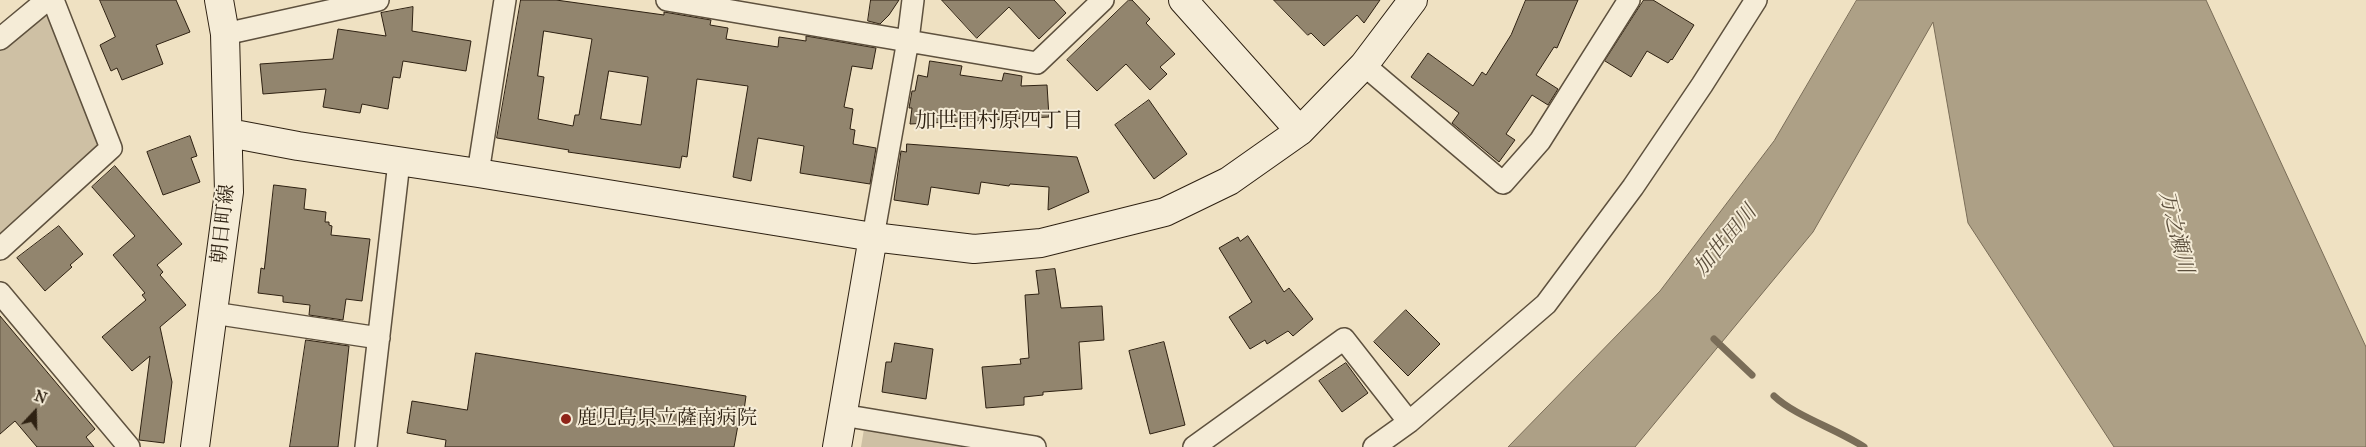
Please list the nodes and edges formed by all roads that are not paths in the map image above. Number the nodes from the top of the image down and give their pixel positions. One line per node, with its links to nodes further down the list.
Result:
1 (47, 0): 15 (street)
2 (53, 0): 23 (street)
3 (219, 0): 14 (street, 朝日町線)
4 (378, 0): 13 (street)
5 (505, 0): 21 (street)
6 (667, 0): 16 (street)
7 (913, 0): 16 (street)
8 (1103, 0): 16 (street)
9 (1183, 0): 18 (street)
10 (1413, 0): 17 (street)
11 (1629, 0): 17 (street)
12 (1756, 0): 28 (street)
13 (316, 7): 14 (street)
14 (225, 34): 19 (street, 朝日町線)
15 (0, 38)
16 (908, 40): 22 (street)
17 (1364, 65): 18 (street)
18 (1300, 131): 22 (street)
19 (229, 133): 20 (street); 25 (street, 朝日町線)
20 (399, 162): 21 (street); 26 (street)
21 (478, 173): 22 (street)
22 (873, 237): 27 (street)
23 (0, 249)
24 (0, 293): 29 (street)
25 (213, 314): 26 (street); 30 (street, 朝日町線)
26 (379, 338): 31 (street)
27 (842, 415): 32 (street); 33 (street)
28 (1409, 422): 34 (street); 35 (street)
29 (130, 447)
30 (195, 447)
31 (366, 447)
32 (837, 447)
33 (1035, 447)
34 (1194, 447)
35 (1374, 447)

